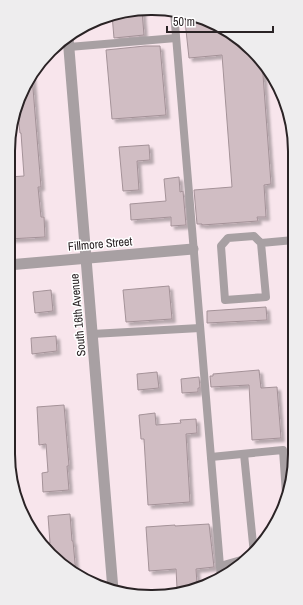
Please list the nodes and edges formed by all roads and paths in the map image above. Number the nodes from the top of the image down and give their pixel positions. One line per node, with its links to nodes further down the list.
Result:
1 (174, 17): 2 (lane)
2 (176, 38): 3 (lane); 7 (lane)
3 (71, 42)
4 (68, 44): 8 (street, South 16th Avenue)
5 (288, 241): 6 (lane)
6 (261, 243): 6 (lane)
7 (193, 248): 8 (street, Fillmore Street); 10 (lane)
8 (86, 258): 9 (street, Fillmore Street); 11 (street, South 16th Avenue)
9 (15, 264)
10 (200, 328): 11 (lane); 13 (lane)
11 (92, 334): 19 (street, South 16th Avenue)
12 (244, 454): 13 (lane); 14 (lane); 15 (lane)
13 (211, 458): 17 (lane)
14 (285, 481)
15 (253, 545)
16 (236, 562): 17 (lane)
17 (220, 566): 18 (lane)
18 (220, 571)
19 (113, 584)

